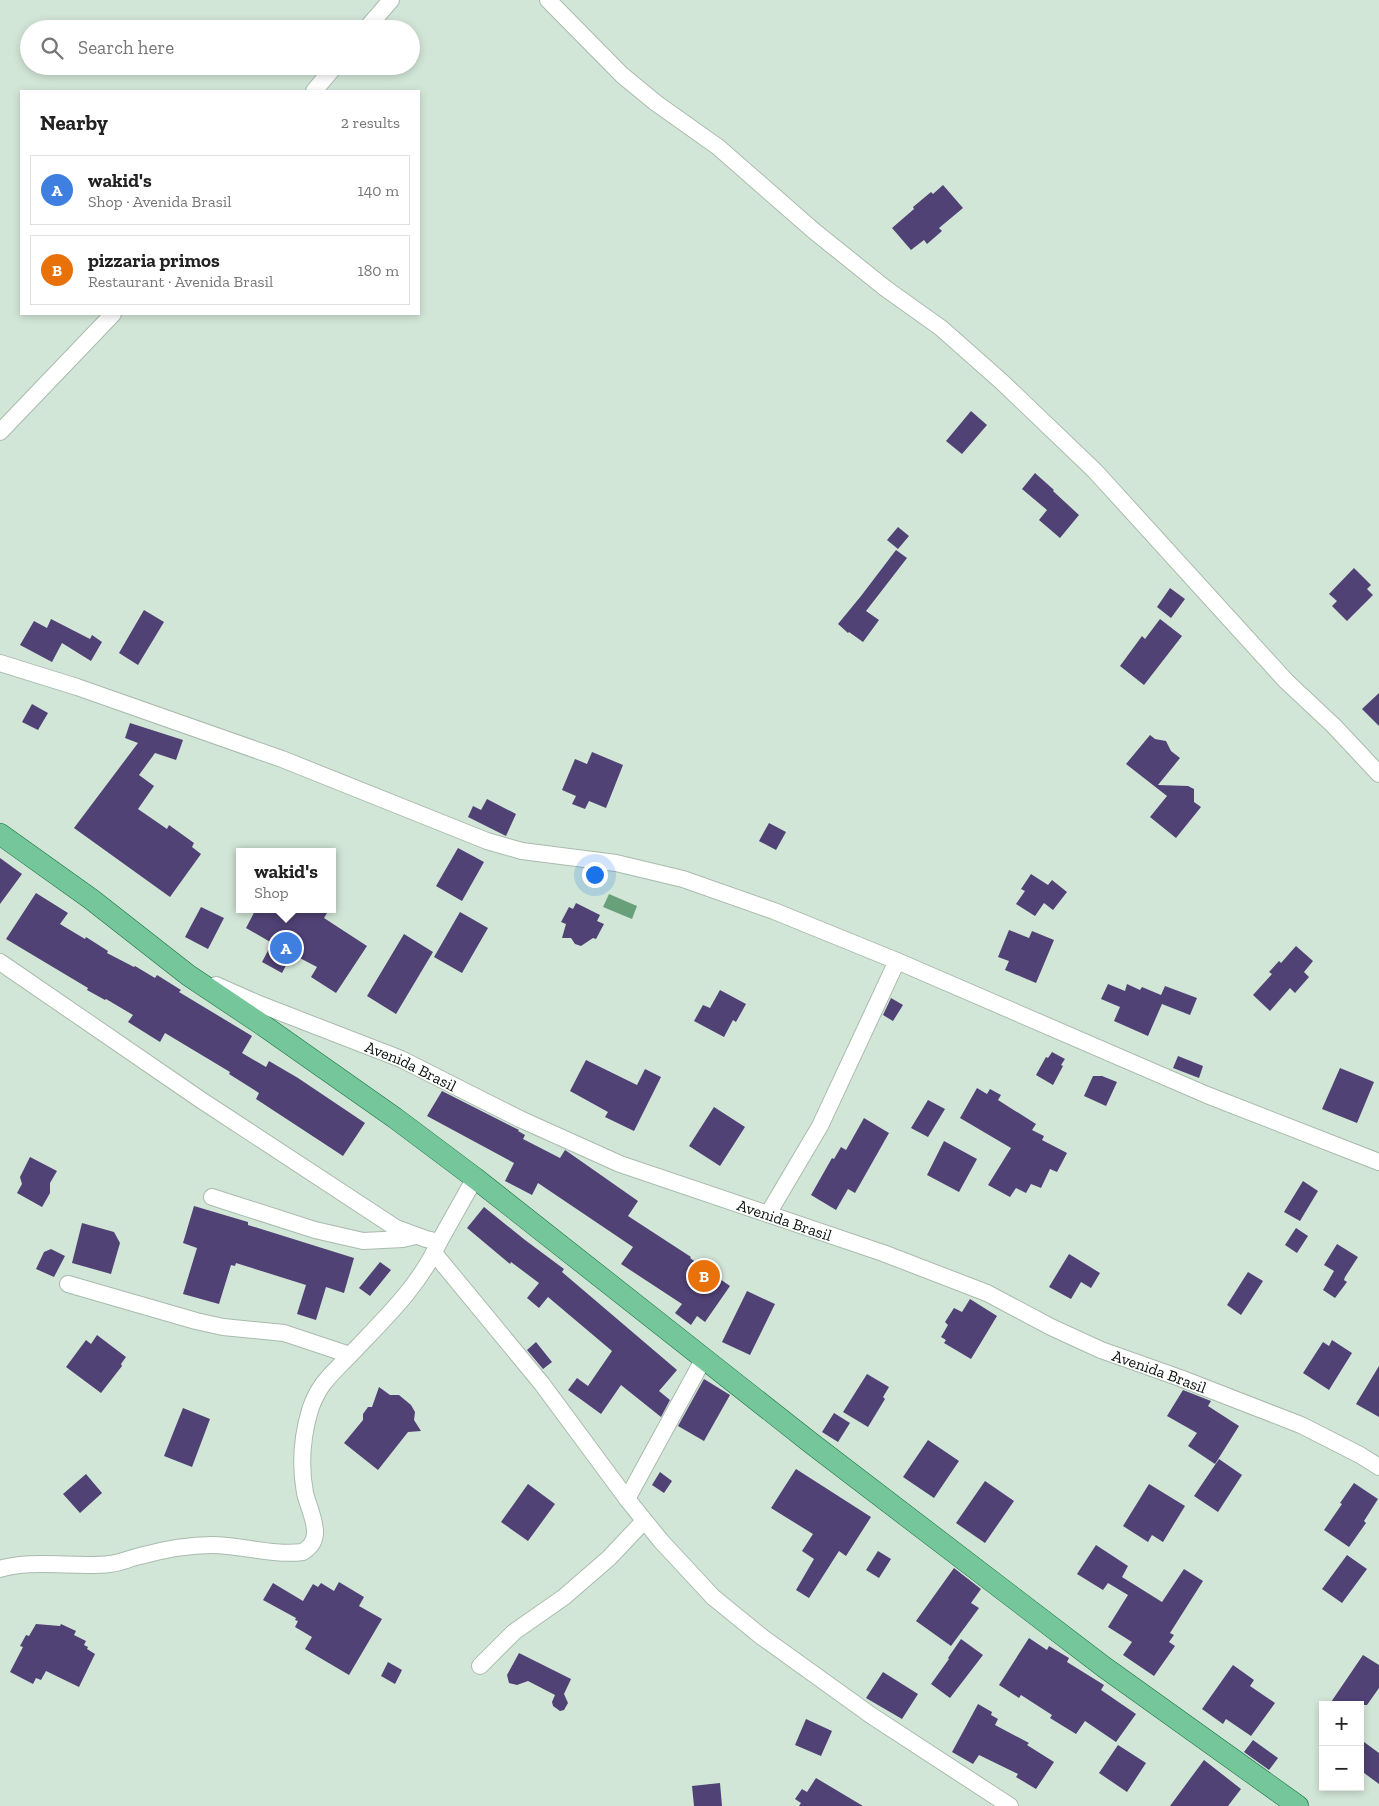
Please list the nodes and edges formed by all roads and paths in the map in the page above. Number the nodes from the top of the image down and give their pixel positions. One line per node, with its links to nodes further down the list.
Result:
1 (391, 0): 3 (street)
2 (548, 0): 9 (street)
3 (374, 20)
4 (327, 75): 5 (street)
5 (315, 90)
6 (112, 315): 7 (street)
7 (0, 432)
8 (0, 663): 11 (street)
9 (1379, 774)
10 (0, 834): 13 (main road)
11 (897, 961): 14 (street); 17 (street)
12 (0, 962): 18 (street)
13 (188, 975): 15 (main road); 17 (street, Avenida Brasil)
14 (1379, 1162)
15 (475, 1178): 19 (street); 22 (main road)
16 (212, 1197): 18 (street)
17 (768, 1214): 23 (street, Avenida Brasil)
18 (415, 1236): 19 (street)
19 (436, 1248): 21 (street); 24 (street)
20 (68, 1284): 21 (street)
21 (350, 1355): 26 (street)
22 (704, 1358): 24 (street); 29 (main road)
23 (1379, 1467)
24 (627, 1499): 25 (street)
25 (644, 1520): 27 (street); 28 (street)
26 (0, 1569)
27 (480, 1666)
28 (1010, 1806)
29 (1298, 1806)

